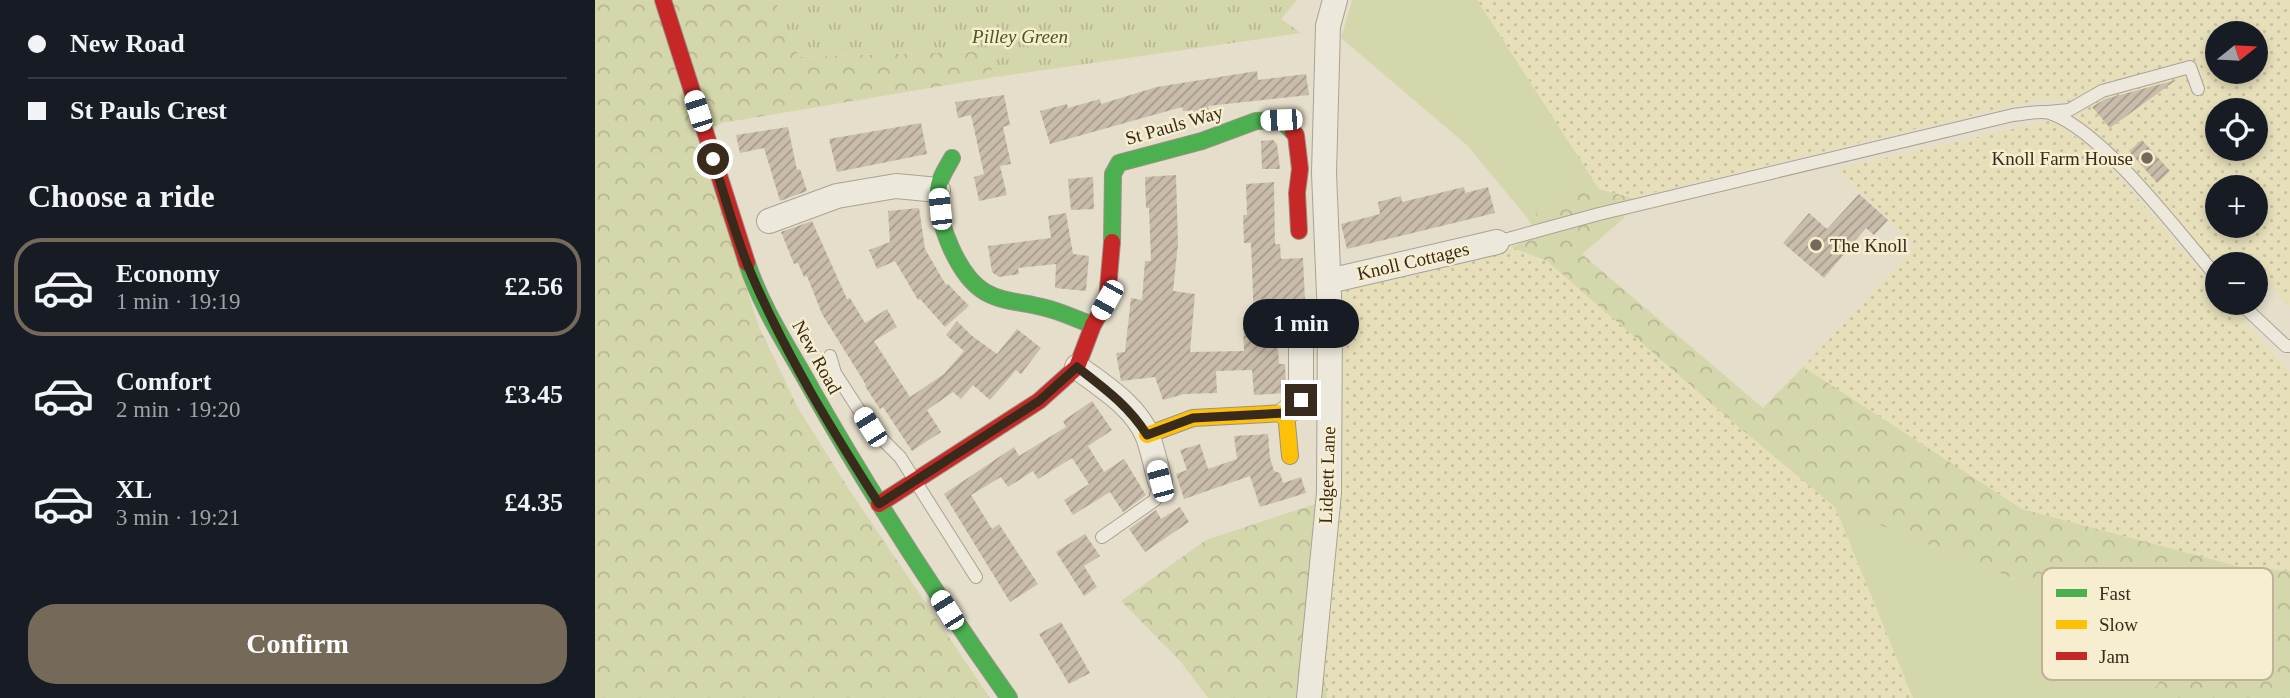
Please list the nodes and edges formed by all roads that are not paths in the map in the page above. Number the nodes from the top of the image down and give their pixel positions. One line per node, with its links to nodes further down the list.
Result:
1 (663, 0): 23 (street, New Road)
2 (1335, 0): 11 (street, Lidgett Lane)
3 (2198, 89): 4 (lane)
4 (2048, 112): 9 (lane); 10 (lane)
5 (952, 158): 6 (street)
6 (938, 190): 7 (street); 13 (street)
7 (769, 222)
8 (1299, 231): 13 (street, St Pauls Way)
9 (1497, 242): 11 (street, Knoll Cottages)
10 (2205, 264)
11 (1329, 281): 27 (street, Lidgett Lane)
12 (2253, 315): 15 (lane)
13 (1093, 325): 17 (street, St Pauls Way)
14 (1301, 329): 18 (street)
15 (2290, 346)
16 (830, 356): 21 (lane)
17 (1077, 367): 19 (street); 21 (street, St Pauls Way)
18 (1286, 413): 19 (street); 20 (street)
19 (1147, 435): 22 (street)
20 (1290, 456)
21 (916, 481): 23 (street, St Pauls Way); 25 (lane)
22 (1160, 481): 24 (lane)
23 (879, 504): 26 (street, New Road)
24 (1103, 537)
25 (976, 577)
26 (1009, 698)
27 (1309, 698)

